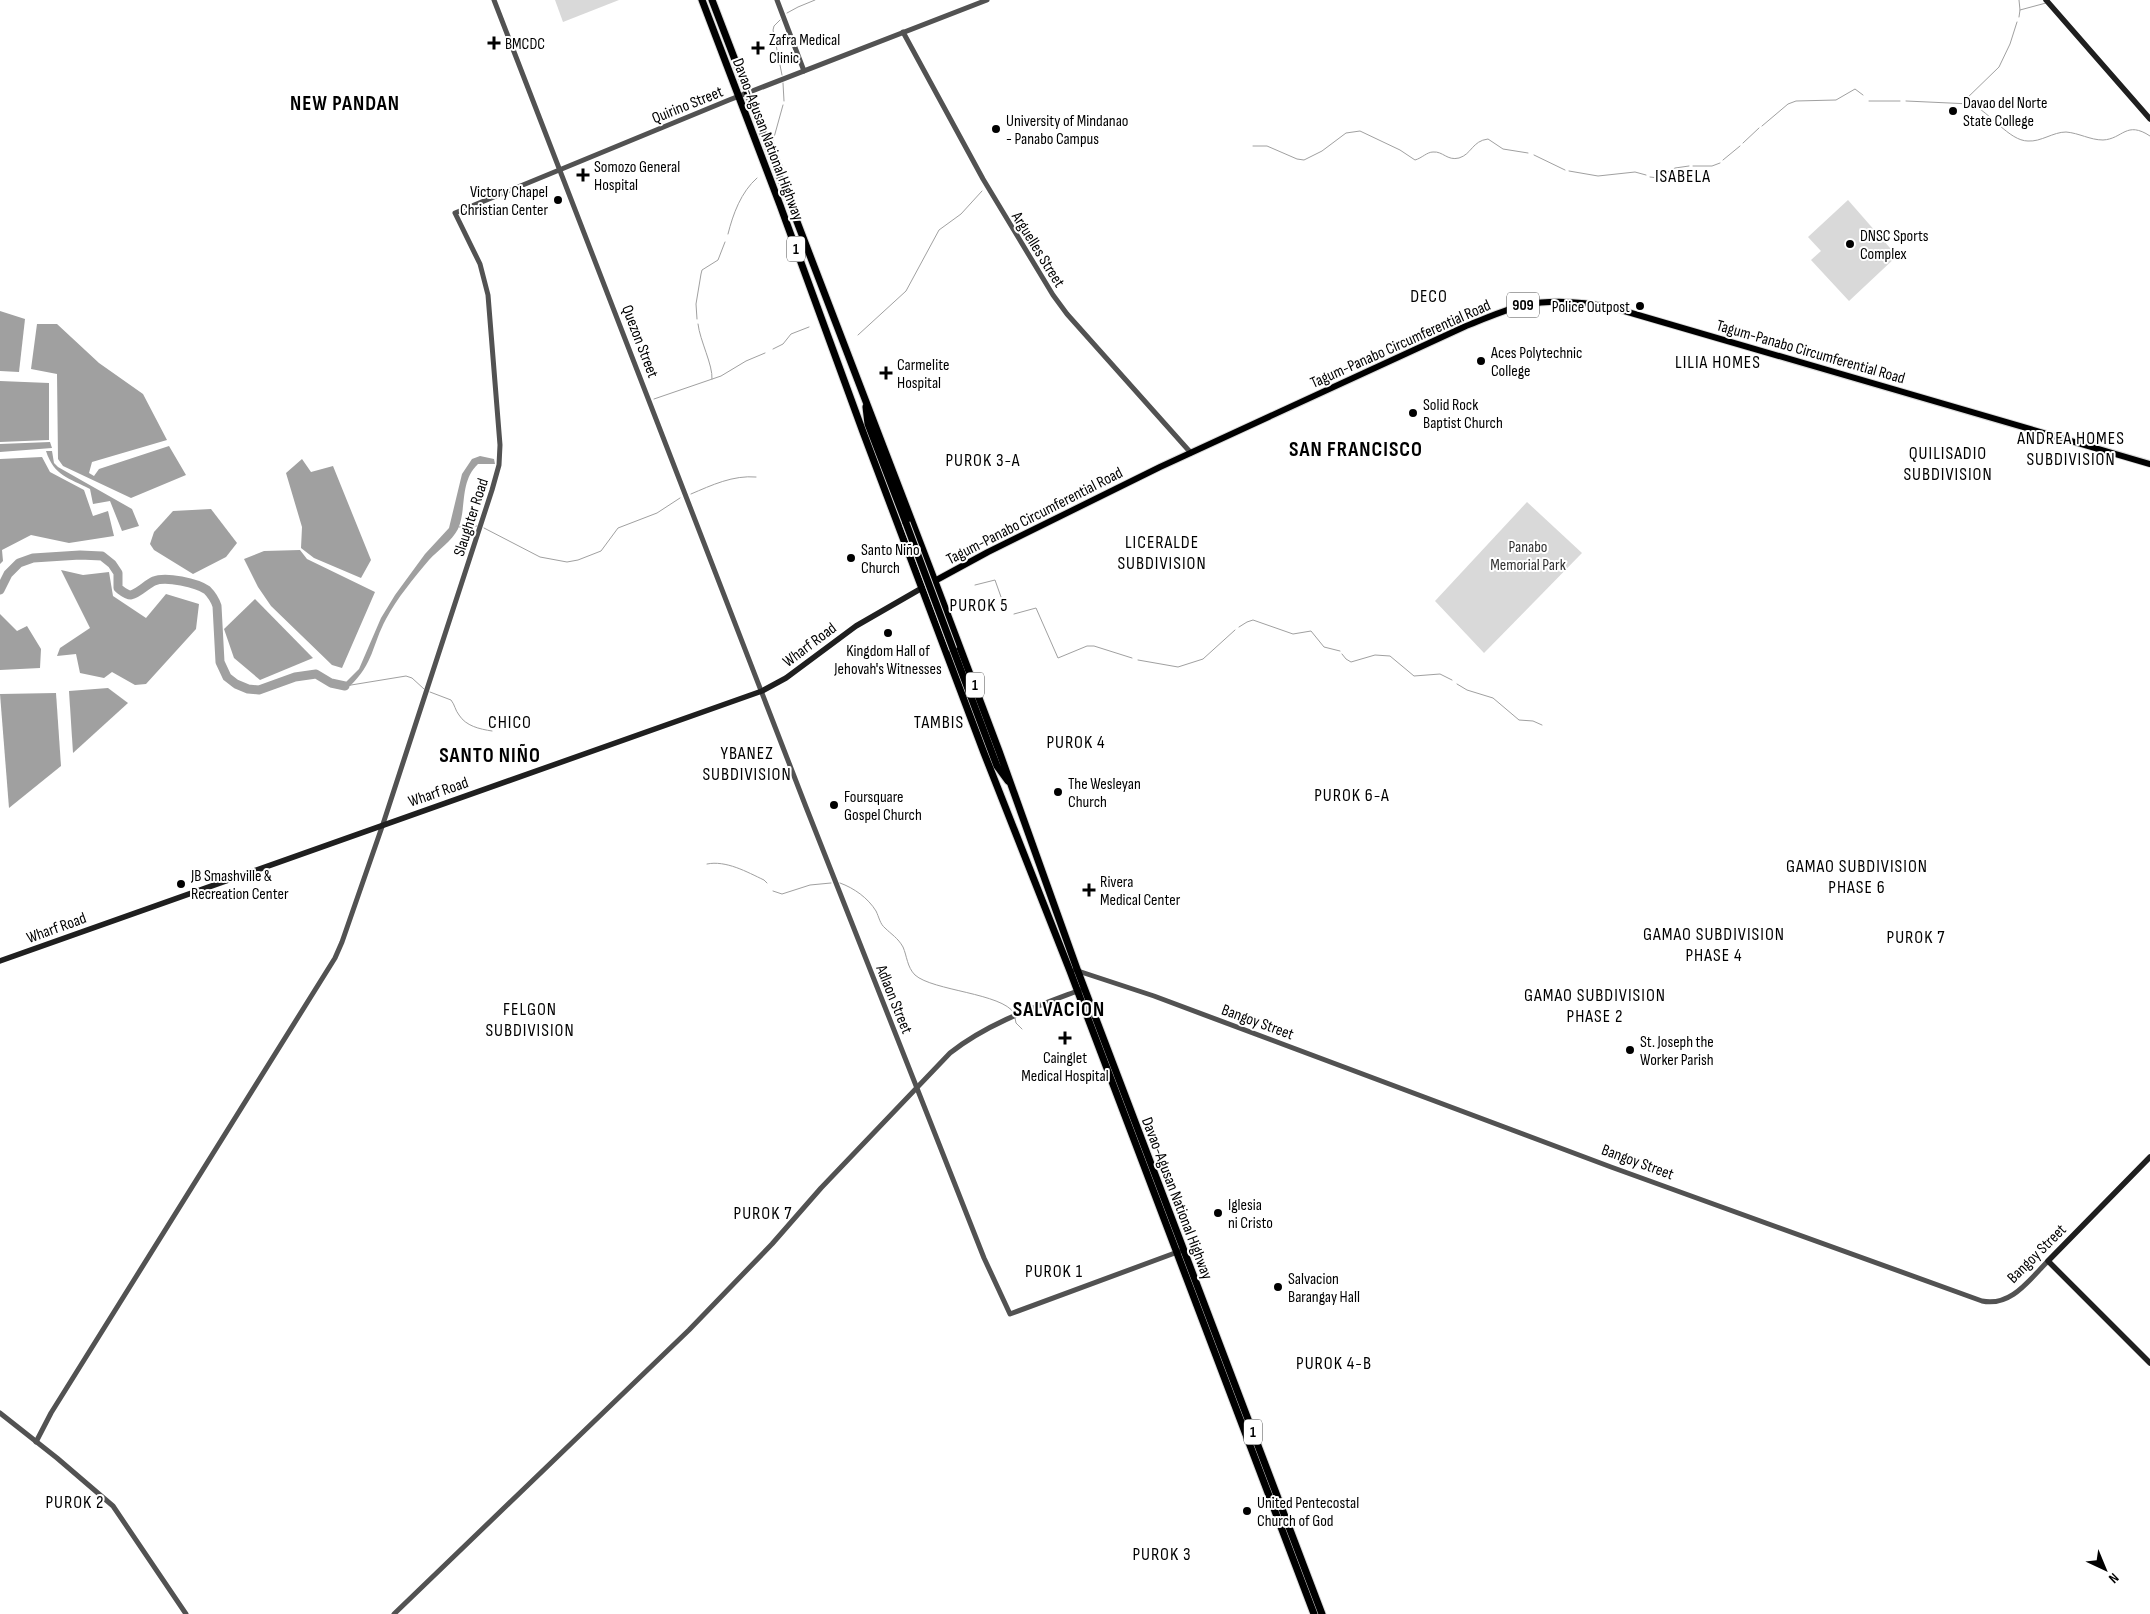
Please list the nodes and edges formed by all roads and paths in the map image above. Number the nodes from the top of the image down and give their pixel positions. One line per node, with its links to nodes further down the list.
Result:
1 (494, 0): 12 (street, Quezon Street)
2 (702, 0): 10 (highway, Davao-Agusan National Highway / 1)
3 (712, 0): 9 (highway, Davao-Agusan National Highway / 1)
4 (777, 0): 8 (street)
5 (987, 0): 7 (street, Quirino Street)
6 (2046, 0): 11 (main road)
7 (903, 32): 8 (street, Quirino Street); 17 (street, Arguelles Street)
8 (804, 71): 9 (street, Quirino Street)
9 (748, 93): 10 (street, Quirino Street); 14 (highway, Davao-Agusan National Highway / 1)
10 (738, 96): 12 (street, Quirino Street); 15 (highway, Davao-Agusan National Highway / 1)
11 (2150, 120)
12 (560, 170): 13 (street, Quirino Street); 21 (street, Quezon Street)
13 (455, 213): 25 (street, Slaughter Road)
14 (865, 396): 16 (highway, Davao-Agusan National Highway / 1); 19 (highway, Davao-Agusan National Highway / 1)
15 (852, 401): 16 (highway, Davao-Agusan National Highway / 1); 20 (highway, Davao-Agusan National Highway / 1)
16 (868, 424): 22 (highway, Davao-Agusan National Highway / 1, bridge)
17 (1191, 453): 18 (main road, Tagum-Panabo Circumferential Road / 909); 19 (main road, Tagum-Panabo Circumferential Road / 909)
18 (2150, 464)
19 (935, 580): 20 (main road, Tagum-Panabo Circumferential Road / 909); 23 (highway, Davao-Agusan National Highway / 1)
20 (922, 588): 21 (main road, Wharf Road); 24 (highway, Davao-Agusan National Highway / 1)
21 (762, 691): 25 (main road, Wharf Road); 31 (street, Adlaon Street)
22 (997, 766): 23 (highway, Davao-Agusan National Highway / 1); 24 (highway, Davao-Agusan National Highway / 1)
23 (1013, 790): 26 (highway, Davao-Agusan National Highway / 1)
24 (1001, 794): 27 (highway, Davao-Agusan National Highway / 1)
25 (383, 824): 28 (main road, Wharf Road); 38 (street, Slaughter Road)
26 (1043, 873): 27 (highway); 29 (highway, Davao-Agusan National Highway / 1)
27 (1033, 877): 29 (highway, Davao-Agusan National Highway / 1)
28 (0, 961)
29 (1073, 970): 30 (highway, Davao-Agusan National Highway / 1); 34 (street, Bangoy Street)
30 (1081, 990): 31 (street); 33 (highway, Davao-Agusan National Highway / 1)
31 (917, 1087): 33 (street, Adlaon Street); 40 (street)
32 (2150, 1156): 34 (main road, Bangoy Street)
33 (1180, 1252): 37 (highway, Davao-Agusan National Highway / 1)
34 (2048, 1261): 35 (main road)
35 (2150, 1363)
36 (0, 1413): 38 (street)
37 (1243, 1415): 41 (highway, Davao-Agusan National Highway / 1); 42 (highway, Davao-Agusan National Highway / 1)
38 (36, 1442): 39 (street)
39 (186, 1614)
40 (394, 1614)
41 (1314, 1614)
42 (1322, 1614)

